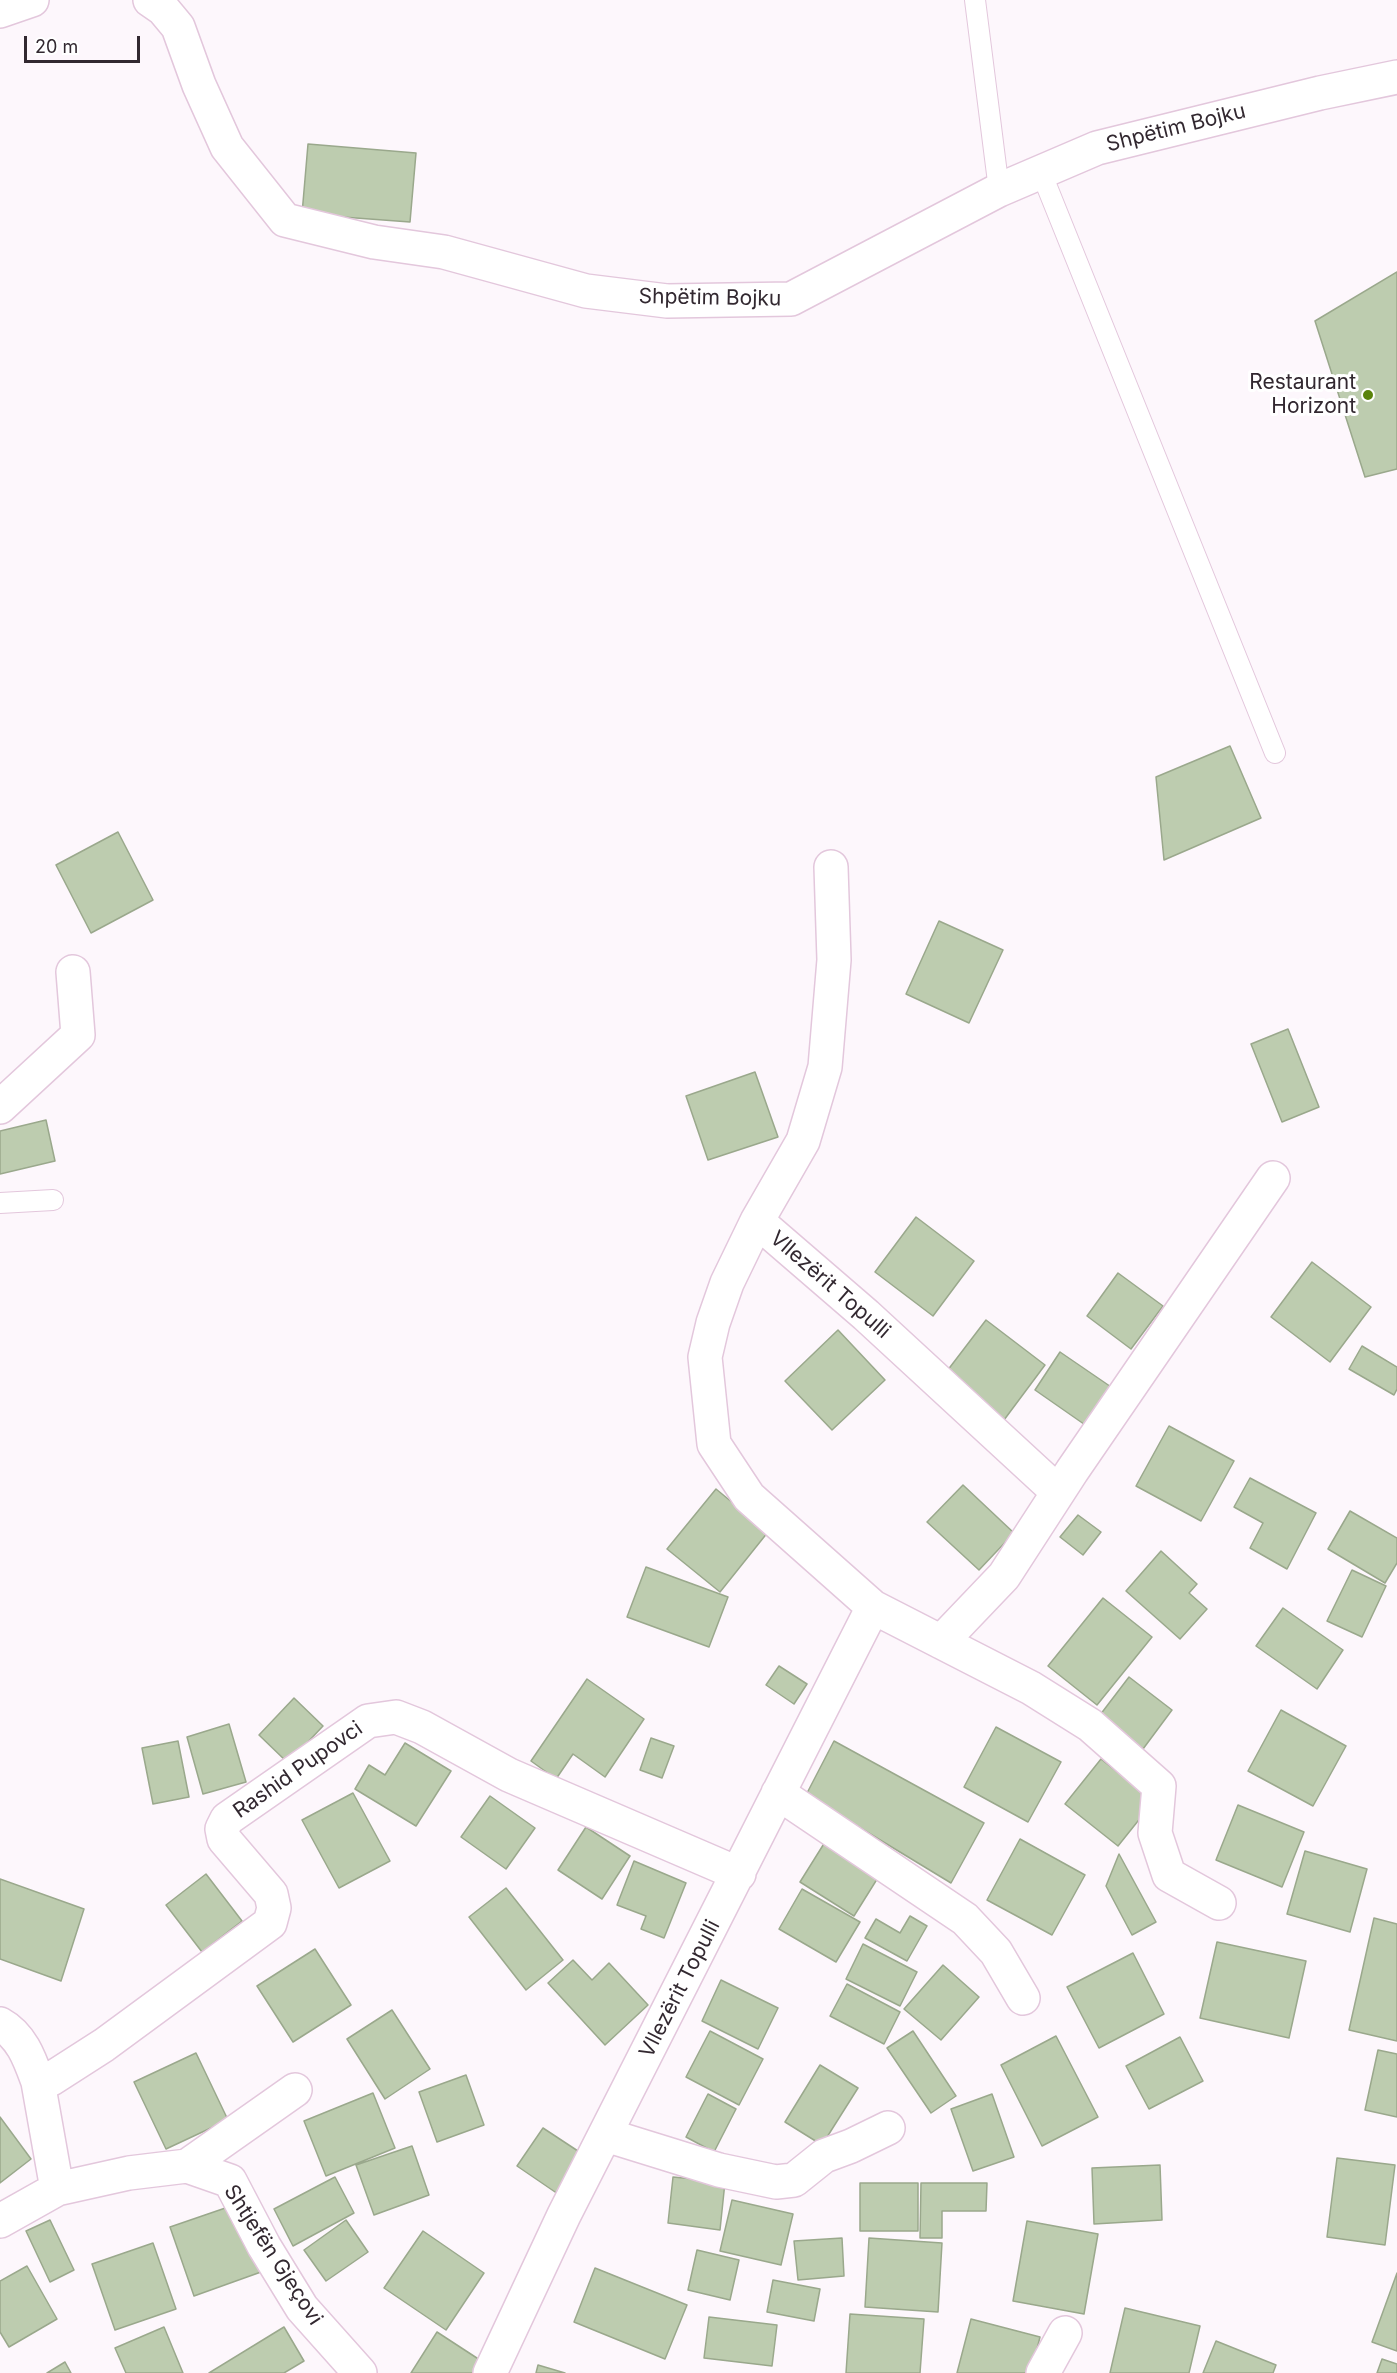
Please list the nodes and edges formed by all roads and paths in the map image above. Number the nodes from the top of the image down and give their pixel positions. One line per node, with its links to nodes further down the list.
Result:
1 (32, 0): 4 (street)
2 (150, 0): 7 (street, Shpëtim Bojku)
3 (975, 0): 7 (lane)
4 (0, 11)
5 (1397, 77): 6 (street, Shpëtim Bojku)
6 (1041, 172): 7 (street, Shpëtim Bojku); 8 (lane)
7 (999, 190)
8 (1275, 753)
9 (831, 867): 15 (street)
10 (73, 972): 11 (street)
11 (0, 1107)
12 (1273, 1178): 16 (street)
13 (53, 1200): 14 (lane)
14 (0, 1203)
15 (757, 1221): 16 (street, Vllezërit Topulli); 17 (street, Vllezërit Topulli)
16 (1058, 1492): 18 (street)
17 (873, 1607): 18 (street, Vllezërit Topulli); 19 (street, Vllezërit Topulli)
18 (941, 1642): 21 (street, Vllezërit Topulli)
19 (778, 1793): 20 (street, Vllezërit Topulli); 22 (street)
20 (739, 1874): 24 (street, Rashid Pupovci); 27 (street, Vllezërit Topulli)
21 (1219, 1903)
22 (1023, 1998)
23 (0, 2024): 24 (street)
24 (38, 2082): 29 (street)
25 (295, 2090): 28 (street)
26 (888, 2128): 27 (street)
27 (606, 2135): 33 (street, Vllezërit Topulli)
28 (188, 2166): 29 (street, Shtjefën Gjeçovi); 32 (street, Shtjefën Gjeçovi)
29 (57, 2189): 30 (street, Shtjefën Gjeçovi)
30 (0, 2221)
31 (1065, 2333): 34 (street)
32 (360, 2373)
33 (490, 2373)
34 (1043, 2373)

